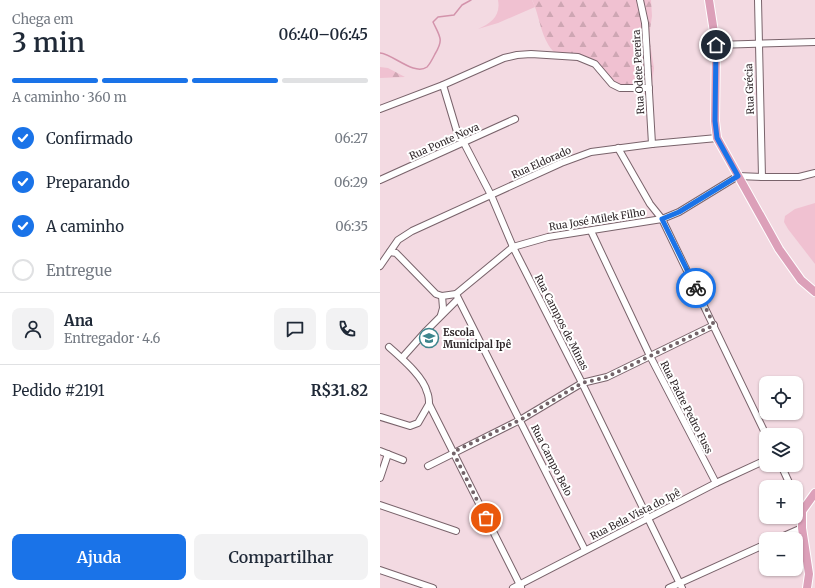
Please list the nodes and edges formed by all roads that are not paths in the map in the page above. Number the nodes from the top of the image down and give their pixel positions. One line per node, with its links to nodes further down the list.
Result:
1 (640, 0): 8 (street, Rua Odete Pereira)
2 (709, 0): 5 (main road)
3 (758, 0): 6 (street, Rua Grécia)
4 (815, 42): 6 (street)
5 (716, 45): 6 (street); 11 (main road)
6 (758, 45): 17 (street, Rua Grécia)
7 (443, 85): 8 (street); 9 (street); 12 (street, Rua Campos de Minas)
8 (649, 88): 13 (street, Rua Odete Pereira)
9 (380, 109)
10 (515, 119): 12 (street, Rua Ponte Nova)
11 (717, 138): 13 (street, Rua Eldorado); 16 (main road)
12 (464, 143): 18 (street, Rua Ponte Nova); 19 (street, Rua Campos de Minas)
13 (652, 144): 14 (street, Rua Eldorado)
14 (618, 148): 19 (street, Rua Eldorado); 20 (street)
15 (815, 173): 17 (street)
16 (738, 176): 17 (street); 20 (street, Rua José Milek Filho); 25 (main road)
17 (762, 177)
18 (380, 180)
19 (491, 195): 22 (street, Rua Campos de Minas); 23 (street, Rua Eldorado)
20 (662, 219): 21 (street, Rua José Milek Filho); 29 (street)
21 (591, 231): 22 (street, Rua José Milek Filho); 31 (street, Rua Padre Pedro Fuss)
22 (513, 247): 27 (street, Rua José Milek Filho); 33 (street, Rua Campos de Minas)
23 (390, 252): 24 (street); 26 (street)
24 (380, 266)
25 (815, 292)
26 (442, 296): 27 (street); 28 (street)
27 (457, 297): 28 (street, Rua José Milek Filho); 36 (street, Rua Campo Belo)
28 (440, 316): 32 (street, Rua José Milek Filho)
29 (714, 325): 31 (street); 37 (street)
30 (389, 347): 32 (street)
31 (650, 356): 33 (street); 45 (street, Rua Padre Pedro Fuss)
32 (402, 358): 34 (street)
33 (582, 383): 36 (street); 49 (street, Rua Campos de Minas)
34 (429, 404): 35 (street); 39 (street)
35 (382, 417)
36 (520, 420): 39 (street); 55 (street, Rua Campo Belo)
37 (763, 428)
38 (380, 451): 40 (street)
39 (453, 452): 43 (street); 57 (street)
40 (388, 454): 41 (street); 44 (street)
41 (403, 460)
42 (759, 463): 45 (street, Rua Bela Vista do Ipê)
43 (428, 466)
44 (380, 478)
45 (716, 483): 49 (street, Rua Bela Vista do Ipê)
46 (815, 493): 48 (main road)
47 (380, 505): 52 (street)
48 (803, 510)
49 (648, 519): 55 (street, Rua Bela Vista do Ipê); 58 (street, Rua Campos de Minas)
50 (802, 524): 51 (main road)
51 (802, 528): 53 (street); 62 (main road)
52 (456, 532)
53 (793, 532)
54 (759, 547): 58 (street)
55 (586, 550): 57 (street, Rua Bela Vista do Ipê)
56 (380, 570): 59 (street)
57 (521, 586): 60 (street, Rua Bela Vista do Ipê)
58 (681, 586): 61 (street)
59 (433, 588)
60 (513, 588)
61 (669, 588)
62 (807, 588)

